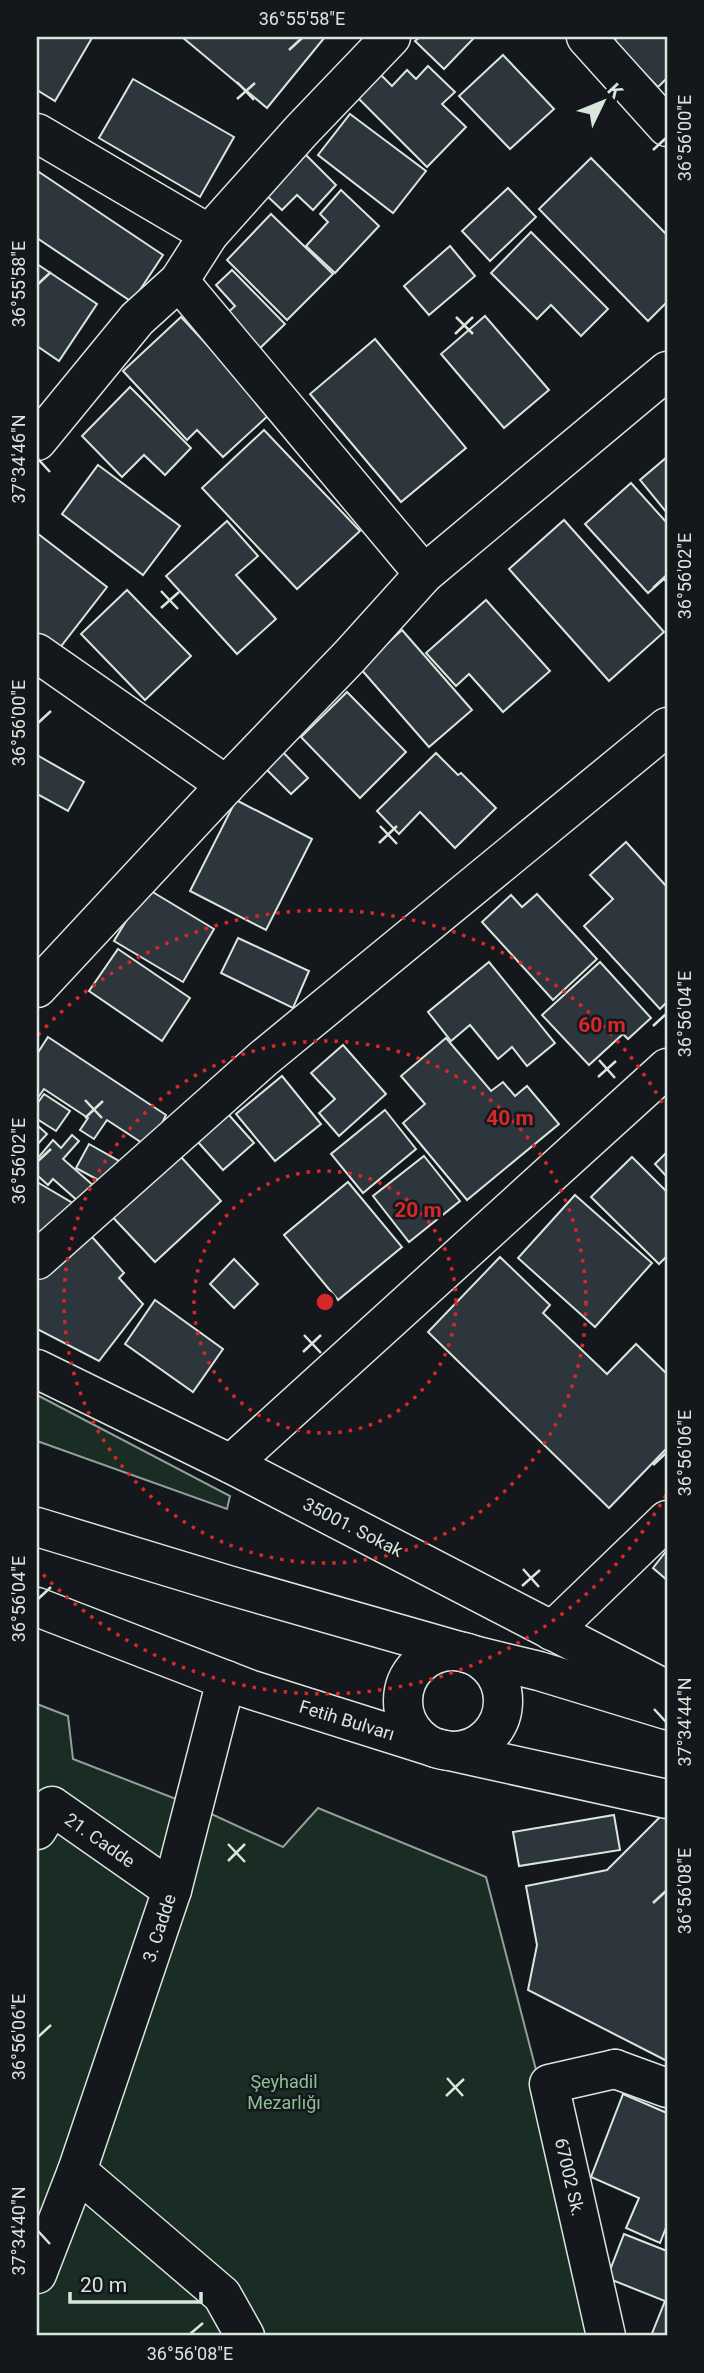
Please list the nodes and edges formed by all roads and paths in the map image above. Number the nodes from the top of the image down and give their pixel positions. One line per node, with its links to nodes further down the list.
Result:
1 (391, 37): 5 (street)
2 (586, 37): 3 (street)
3 (667, 127)
4 (37, 132): 5 (street)
5 (209, 234): 6 (street)
6 (179, 281): 8 (street); 9 (street)
7 (667, 372): 9 (street)
8 (37, 441)
9 (424, 574): 12 (street)
10 (37, 653): 12 (street)
11 (667, 727): 15 (street)
12 (226, 785): 13 (street)
13 (37, 988)
14 (667, 1068): 17 (street)
15 (37, 1261)
16 (37, 1369): 17 (street, 35001. Sokak)
17 (231, 1464): 21 (street, 35001. Sokak)
18 (667, 1520): 21 (street)
19 (37, 1527): 22 (street)
20 (37, 1607): 23 (street, Fetih Bulvarı)
21 (552, 1631): 24 (street, 35001. Sokak)
22 (473, 1655): 25 (street); 26 (street); 26 (street)
23 (226, 1680): 26 (street, Fetih Bulvarı); 29 (street, 3. Cadde)
24 (667, 1690)
25 (667, 1710)
26 (436, 1748): 27 (street, Fetih Bulvarı)
27 (667, 1799)
28 (37, 1830): 29 (street, 21. Cadde)
29 (172, 1890): 31 (street, 3. Cadde)
30 (667, 2088): 34 (street, 67002 Sk.)
31 (77, 2171): 32 (street, 3. Cadde); 33 (street)
32 (37, 2274)
33 (245, 2336)
34 (606, 2336)

